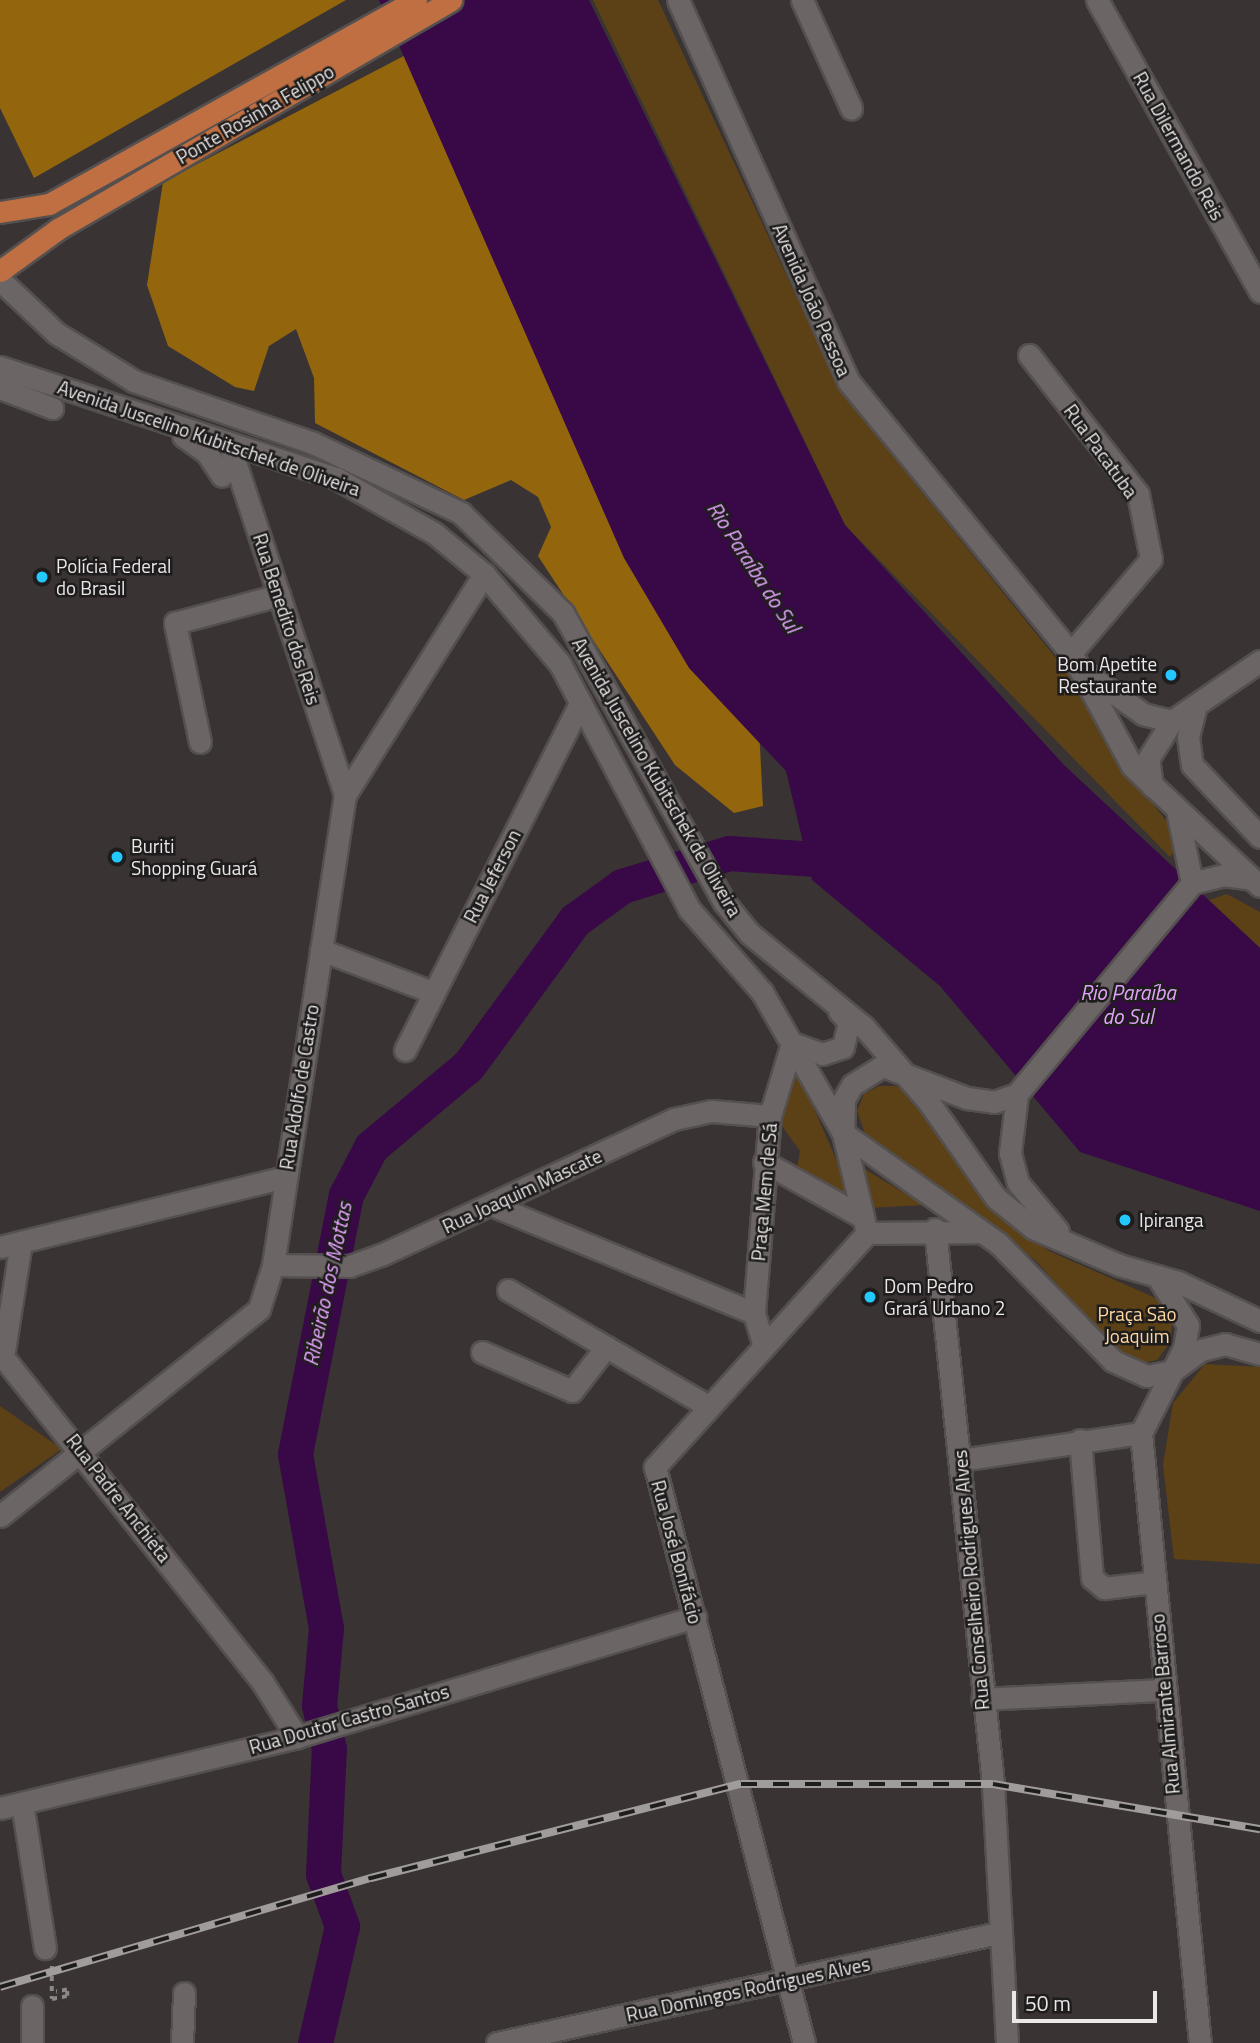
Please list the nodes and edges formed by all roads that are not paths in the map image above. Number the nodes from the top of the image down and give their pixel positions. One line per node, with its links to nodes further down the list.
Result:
1 (416, 0): 7 (main road, Ponte Rosinha Felippo)
2 (452, 0): 8 (main road, Ponte Rosinha Felippo)
3 (678, 0): 20 (street, Avenida João Pessoa)
4 (802, 0): 6 (street)
5 (1097, 0): 10 (street, Rua Dilermando Reis)
6 (850, 108)
7 (0, 212)
8 (0, 271)
9 (0, 280): 33 (street, Avenida Juscelino Kubitschek de Oliveira)
10 (1260, 292)
11 (1029, 355): 20 (street, Rua Pacatuba)
12 (0, 367): 14 (street, Avenida Juscelino Kubitschek de Oliveira)
13 (0, 388): 15 (street)
14 (109, 402): 16 (street, Avenida Juscelino Kubitschek de Oliveira); 17 (street)
15 (52, 408)
16 (229, 444): 18 (street, Avenida Juscelino Kubitschek de Oliveira); 19 (street, Rua Benedito dos Reis)
17 (222, 477)
18 (484, 573): 22 (street, Avenida Juscelino Kubitschek de Oliveira); 27 (street, Rua Adolfo de Castro)
19 (279, 595): 25 (street); 27 (street, Rua Benedito dos Reis)
20 (1074, 660): 24 (street, Avenida João Pessoa); 26 (street, Avenida João Pessoa)
21 (1260, 661): 23 (street)
22 (580, 704): 34 (street, Rua Jeferson); 35 (street, Avenida Juscelino Kubitschek de Oliveira)
23 (1195, 709): 24 (street); 29 (street)
24 (1172, 722): 26 (street)
25 (200, 742)
26 (1152, 786): 28 (street, Avenida João Pessoa)
27 (345, 795): 32 (street, Rua Adolfo de Castro)
28 (1175, 804): 30 (street, Avenida João Pessoa); 31 (street)
29 (1260, 837)
30 (1256, 882): 31 (street)
31 (1189, 886): 38 (street)
32 (321, 950): 34 (street); 42 (street, Rua Adolfo de Castro)
33 (818, 989): 35 (street); 37 (street, Avenida Juscelino Kubitschek de Oliveira)
34 (432, 992): 36 (street, Rua Jeferson)
35 (792, 1044): 39 (street, Praça Mem de Sá); 40 (street, Avenida Juscelino Kubitschek de Oliveira)
36 (405, 1049)
37 (902, 1071): 38 (street); 40 (street); 48 (street, Avenida Juscelino Kubitschek de Oliveira)
38 (1019, 1091): 48 (street)
39 (770, 1116): 41 (street, Praça Mem de Sá); 43 (street, Rua Joaquim Mascate)
40 (843, 1133): 44 (street); 46 (street, Avenida Juscelino Kubitschek de Oliveira)
41 (764, 1162): 44 (street); 52 (street, Praça Mem de Sá)
42 (285, 1177): 47 (street); 49 (street, Rua Adolfo de Castro)
43 (494, 1206): 49 (street, Rua Joaquim Mascate); 52 (street)
44 (865, 1225): 45 (street); 54 (street, Rua José Bonifácio)
45 (934, 1229): 46 (street); 63 (street, Rua Conselheiro Rodrigues Alves)
46 (982, 1233): 58 (street, Avenida Juscelino Kubitschek de Oliveira)
47 (10, 1245): 62 (street, Rua Padre Anchieta)
48 (1083, 1250): 50 (street, Avenida Juscelino Kubitschek de Oliveira)
49 (273, 1265): 62 (street, Rua Adolfo de Castro)
50 (1157, 1276): 53 (street, Avenida Juscelino Kubitschek de Oliveira); 58 (street)
51 (508, 1290): 55 (street)
52 (754, 1313): 54 (street, Praça Mem de Sá)
53 (1260, 1321)
54 (763, 1343): 59 (street, Rua José Bonifácio)
55 (606, 1347): 56 (street); 59 (street)
56 (482, 1352)
57 (1260, 1354): 58 (street)
58 (1172, 1371): 60 (street)
59 (706, 1405): 66 (street, Rua José Bonifácio)
60 (1141, 1433): 61 (street); 65 (street, Rua Almirante Barroso)
61 (1080, 1440): 63 (street); 65 (street)
62 (85, 1455): 64 (street, Rua Adolfo de Castro); 69 (street, Rua Padre Anchieta)
63 (960, 1460): 68 (street, Rua Conselheiro Rodrigues Alves)
64 (0, 1516)
65 (1154, 1583): 67 (street, Rua Almirante Barroso)
66 (695, 1617): 69 (street, Rua Doutor Castro Santos); 74 (street, Rua José Bonifácio)
67 (1162, 1689): 68 (street); 82 (street, Rua Almirante Barroso)
68 (982, 1699): 72 (street, Rua Conselheiro Rodrigues Alves)
69 (305, 1734): 70 (street, Rua Doutor Castro Santos)
70 (22, 1803): 71 (street, Rua Doutor Castro Santos); 73 (street)
71 (0, 1808)
72 (998, 1933): 74 (street, Rua Domingos Rodrigues Alves); 81 (street, Rua Conselheiro Rodrigues Alves)
73 (48, 1954)
74 (789, 1980): 79 (street, Rua Domingos Rodrigues Alves); 80 (street, Rua José Bonifácio)
75 (184, 1993): 78 (street)
76 (32, 2006): 77 (street)
77 (32, 2043)
78 (182, 2043)
79 (502, 2043)
80 (804, 2043)
81 (1007, 2043)
82 (1200, 2043)

